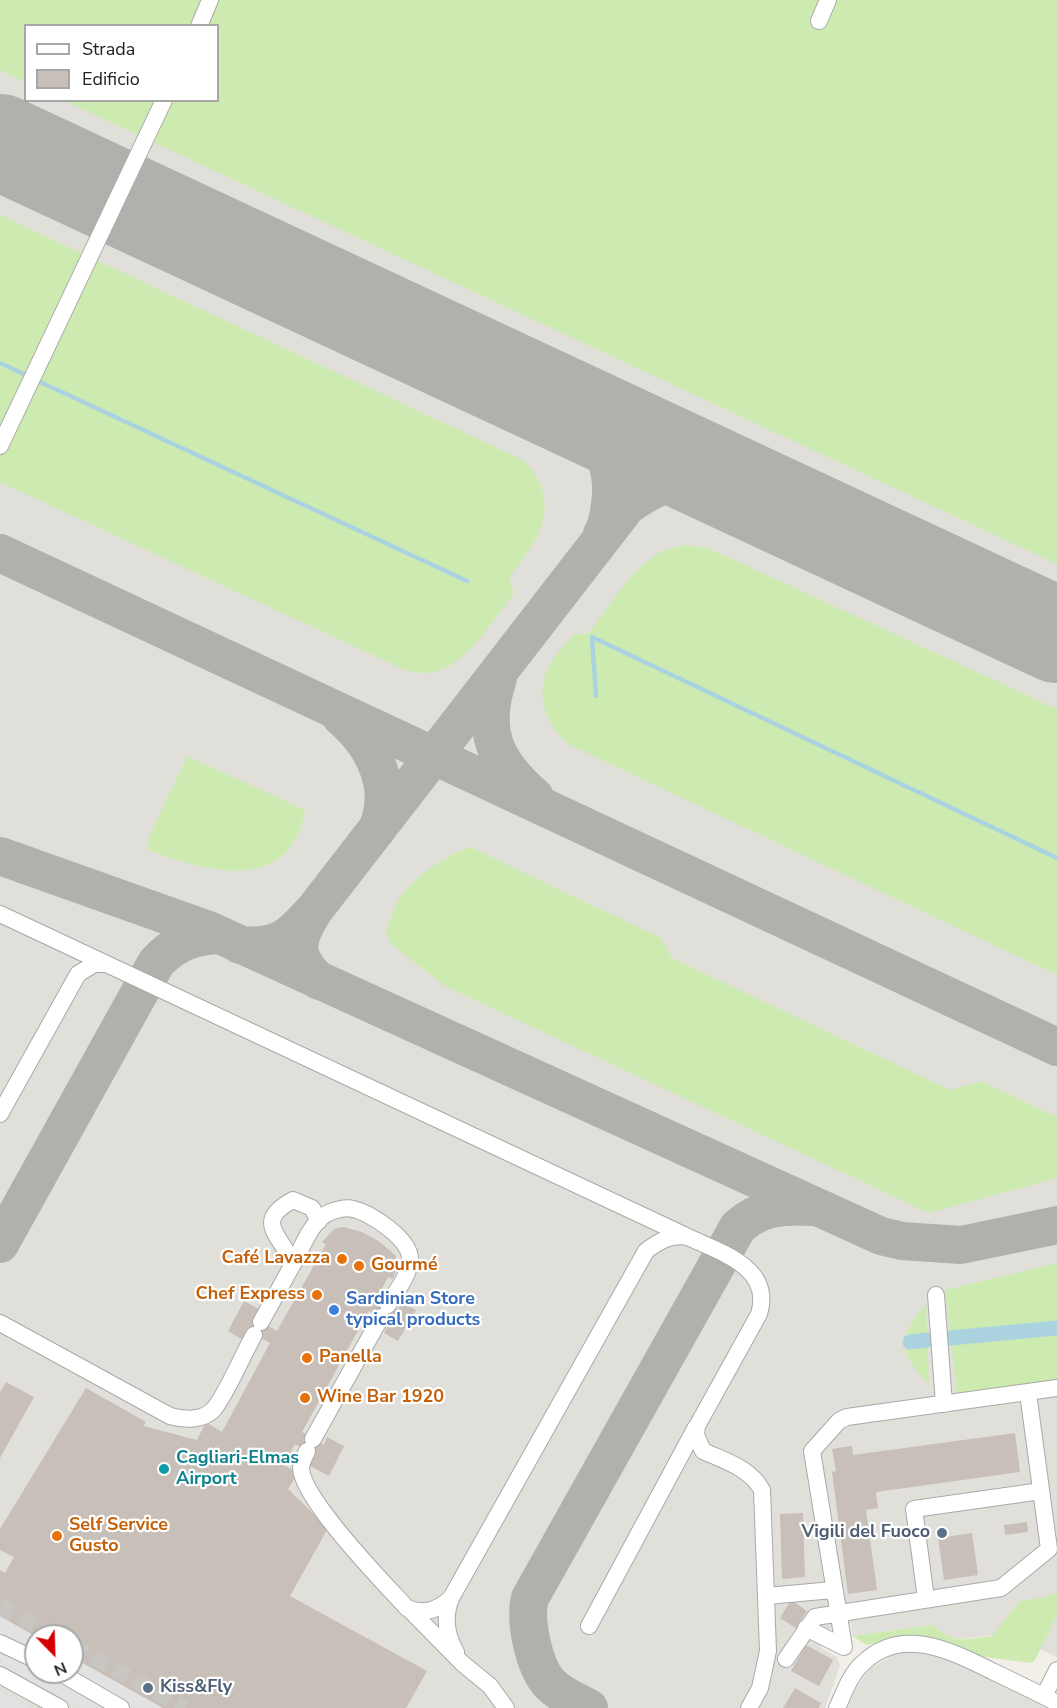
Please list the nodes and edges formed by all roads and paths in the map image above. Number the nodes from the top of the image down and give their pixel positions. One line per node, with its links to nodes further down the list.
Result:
1 (210, 0): 4 (street)
2 (828, 0): 3 (street)
3 (819, 21)
4 (199, 24)
5 (163, 102): 6 (street)
6 (0, 446)
7 (0, 914): 8 (street)
8 (64, 944): 9 (street); 10 (street)
9 (106, 964): 10 (street); 12 (street)
10 (70, 987): 11 (street)
11 (0, 1114)
12 (634, 1212): 14 (street); 15 (street)
13 (319, 1221): 16 (street); 16 (street); 30 (street)
14 (688, 1237): 15 (street); 22 (street)
15 (646, 1251): 28 (street)
16 (293, 1264): 18 (street)
17 (936, 1295): 21 (street)
18 (0, 1323)
19 (1057, 1388): 20 (street)
20 (1029, 1393): 21 (street); 25 (street)
21 (944, 1404): 26 (street)
22 (697, 1426): 23 (street); 24 (street)
23 (703, 1451): 24 (street); 27 (street)
24 (680, 1458): 32 (street)
25 (1041, 1491): 29 (street); 29 (street)
26 (833, 1590): 27 (street); 31 (street)
27 (767, 1596): 47 (street)
28 (451, 1598): 30 (street); 38 (street)
29 (926, 1599): 31 (street)
30 (407, 1608): 38 (street)
31 (837, 1612): 33 (street); 35 (street)
32 (589, 1626)
33 (806, 1628): 35 (street); 37 (street)
34 (0, 1643): 36 (street)
35 (844, 1647): 39 (street)
36 (24, 1654)
37 (786, 1659)
38 (462, 1663): 46 (street)
39 (860, 1665): 43 (street); 48 (street)
40 (1057, 1670): 43 (street)
41 (0, 1675): 44 (street)
42 (80, 1684): 45 (street)
43 (1050, 1700)
44 (60, 1708)
45 (121, 1708)
46 (506, 1708)
47 (749, 1708)
48 (837, 1708)

